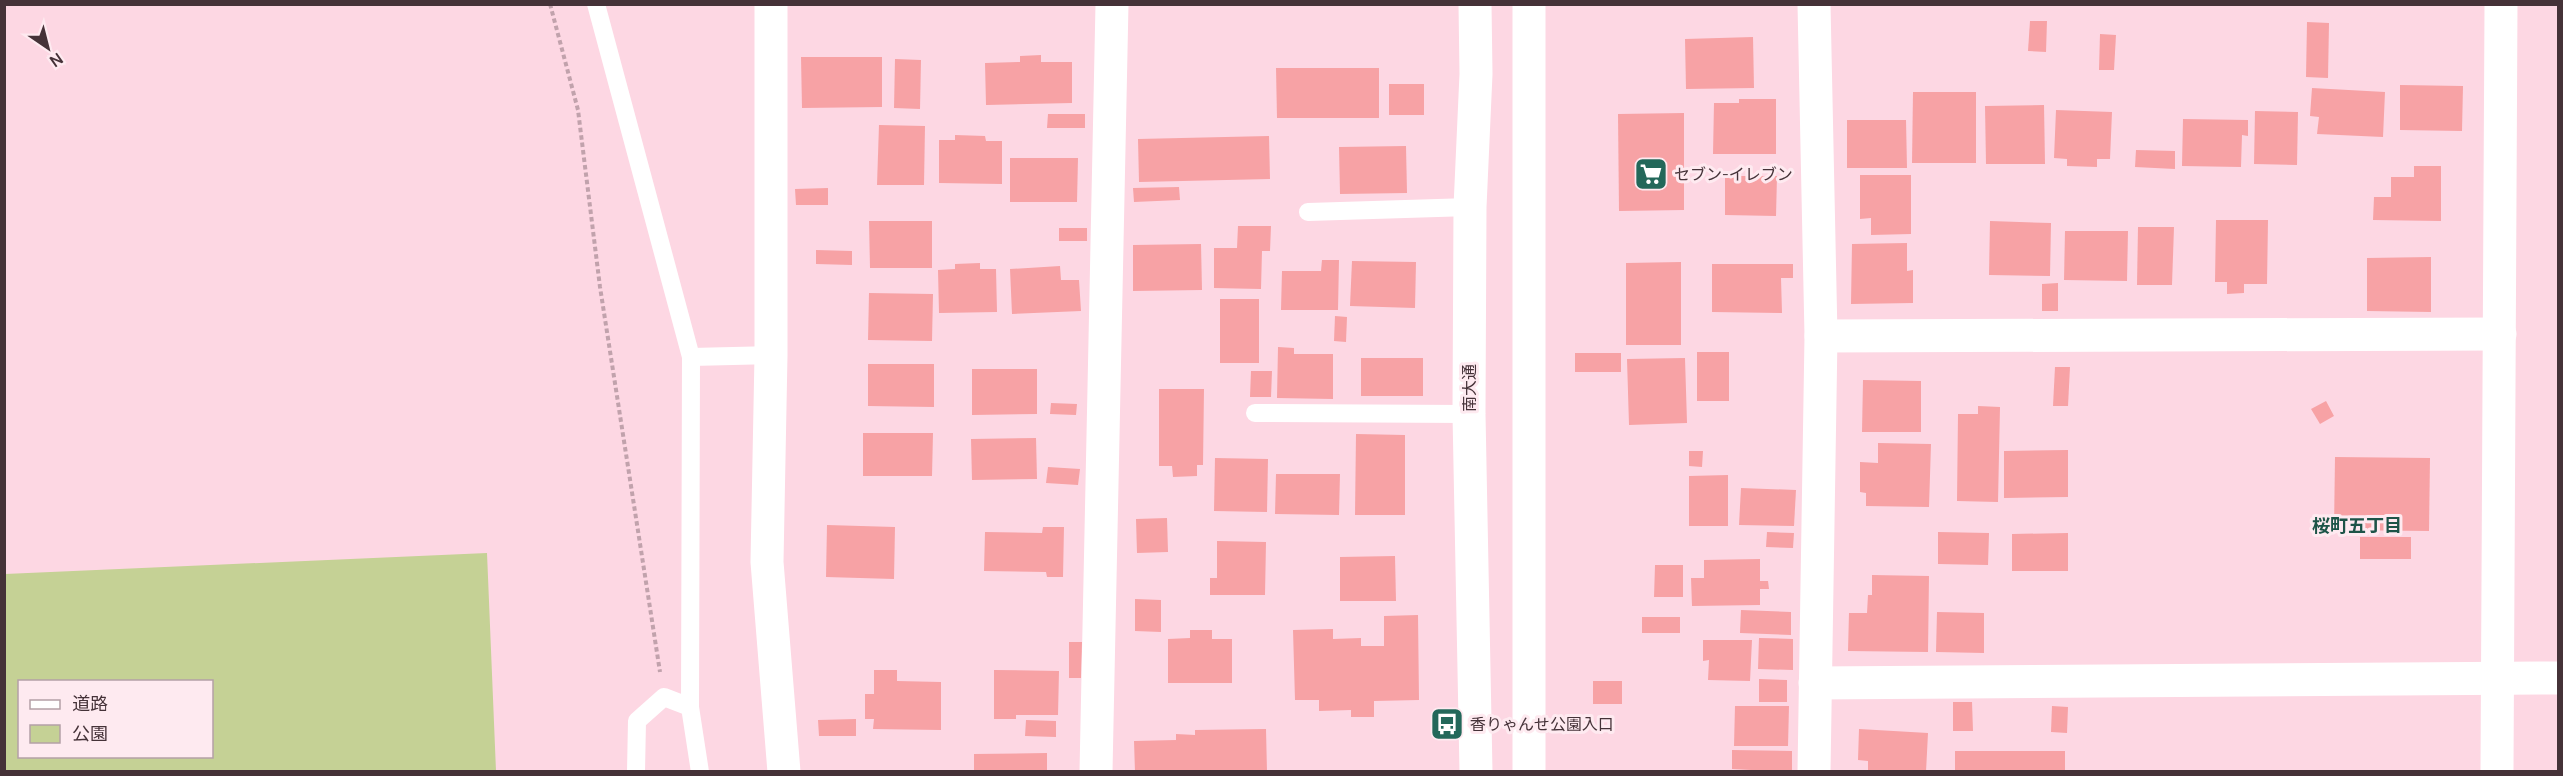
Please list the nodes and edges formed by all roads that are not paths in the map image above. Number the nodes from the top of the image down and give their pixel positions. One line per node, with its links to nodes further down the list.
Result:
1 (596, 4): 13 (lane)
2 (771, 4): 12 (street)
3 (1112, 4): 23 (street)
4 (1475, 4): 8 (street, 南大通)
5 (1529, 4): 25 (street)
6 (1814, 4): 11 (street)
7 (2501, 4): 10 (street)
8 (1470, 207): 9 (lane); 15 (street, 南大通)
9 (1308, 212)
10 (2500, 334): 11 (street); 16 (street)
11 (1821, 336): 18 (street)
12 (771, 355): 13 (lane); 22 (street)
13 (691, 357): 19 (lane)
14 (1255, 413): 15 (lane)
15 (1469, 414): 24 (street, 南大通)
16 (2496, 678): 17 (street); 18 (street); 27 (street)
17 (2559, 678)
18 (1815, 683): 26 (street)
19 (690, 707): 20 (lane); 21 (lane)
20 (636, 771)
21 (700, 771)
22 (784, 771)
23 (1096, 771)
24 (1476, 771)
25 (1529, 771)
26 (1814, 771)
27 (2497, 771)

